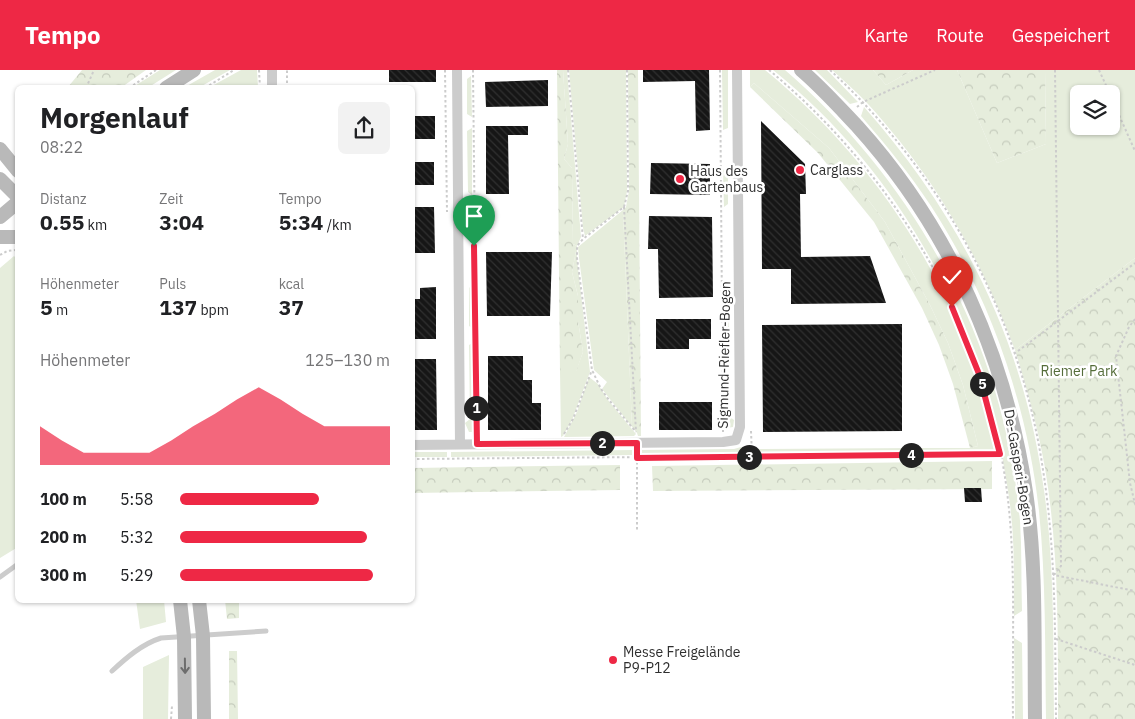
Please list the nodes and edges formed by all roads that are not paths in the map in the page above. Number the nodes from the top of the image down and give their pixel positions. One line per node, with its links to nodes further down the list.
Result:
1 (194, 70): 6 (main road)
2 (271, 70): 7 (street)
3 (457, 70): 16 (street)
4 (737, 70): 16 (street, Sigmund-Riefler-Bogen)
5 (801, 70): 28 (main road, De-Gasperi-Bogen)
6 (171, 85)
7 (272, 85)
8 (0, 148): 9 (main road)
9 (15, 167)
10 (0, 179): 11 (main road)
11 (15, 194)
12 (15, 204): 13 (main road)
13 (0, 217)
14 (15, 236): 15 (main road)
15 (0, 237)
16 (460, 444): 17 (street, Sigmund-Riefler-Bogen)
17 (415, 445)
18 (15, 566): 19 (lane)
19 (0, 576)
20 (180, 603): 24 (main road)
21 (199, 603): 23 (main road)
22 (266, 632): 23 (lane)
23 (203, 636): 24 (lane); 27 (main road)
24 (184, 637): 25 (lane); 26 (main road, one-way to 26)
25 (112, 671)
26 (186, 719)
27 (204, 719)
28 (1035, 719)

